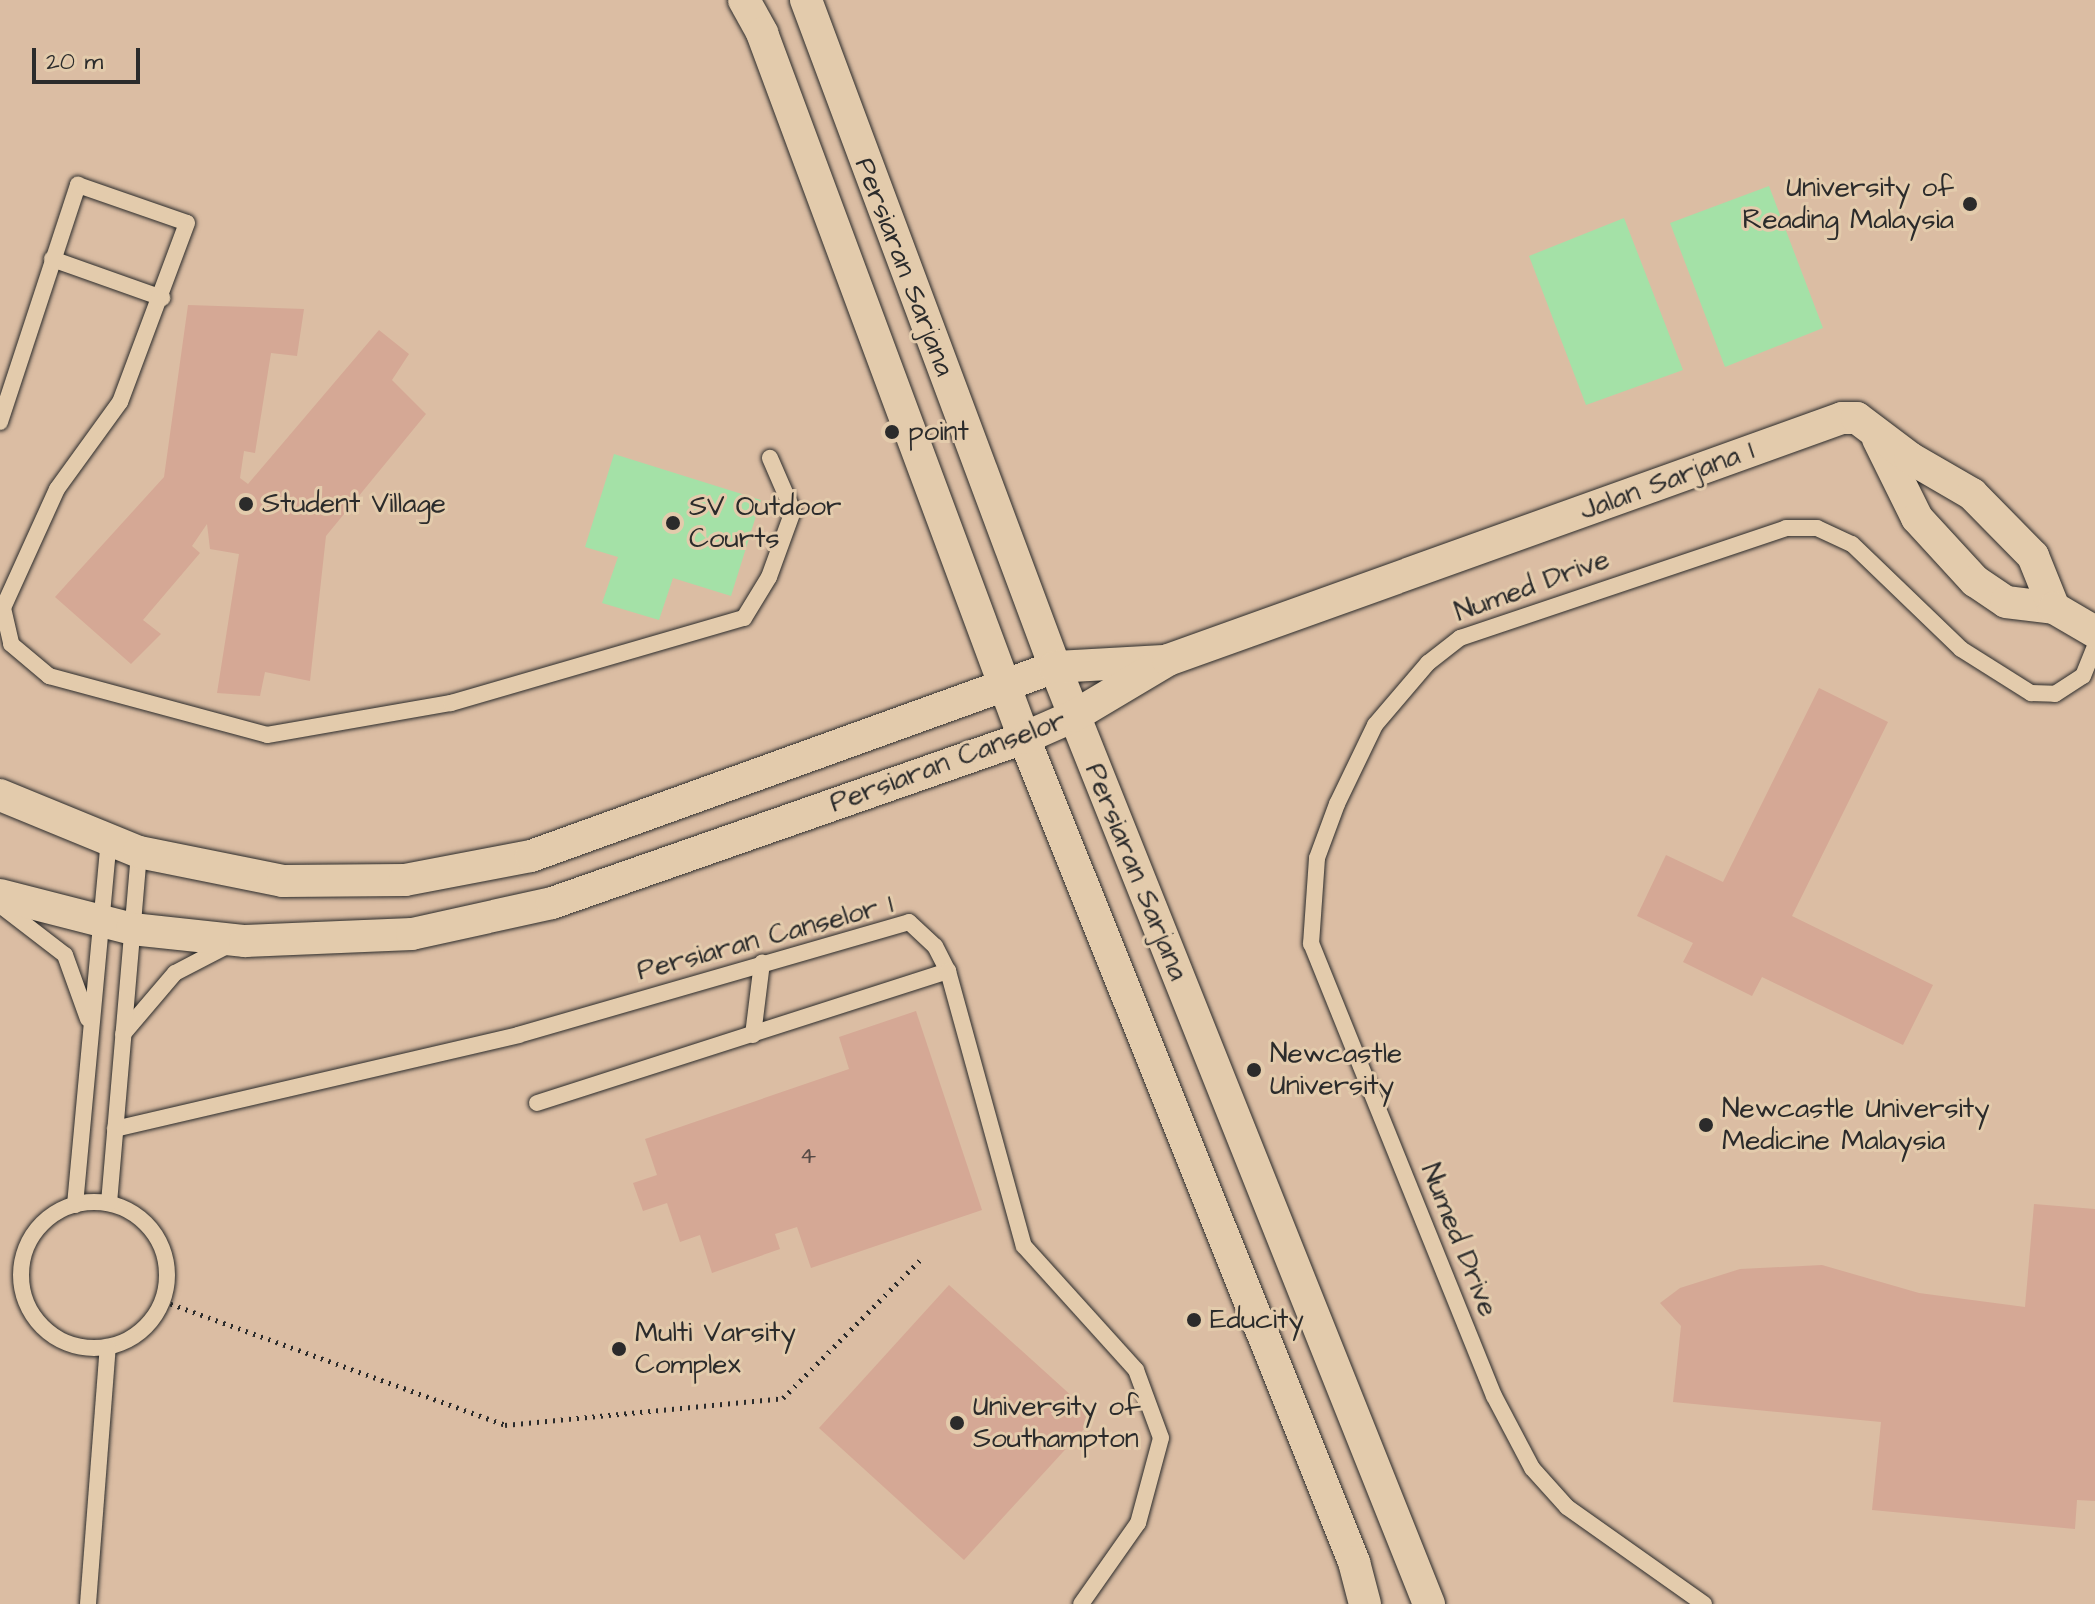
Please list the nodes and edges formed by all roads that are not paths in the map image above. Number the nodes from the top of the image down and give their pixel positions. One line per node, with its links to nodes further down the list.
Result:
1 (744, 0): 13 (street, Persiaran Sarjana)
2 (806, 0): 12 (street, Persiaran Sarjana)
3 (52, 259): 4 (lane); 4 (lane); 5 (lane)
4 (162, 298): 7 (lane)
5 (0, 422)
6 (1873, 429): 8 (street, Jalan Sarjana 1); 8 (street); 11 (street, Jalan Sarjana 1)
7 (770, 458)
8 (2054, 608): 9 (street)
9 (2095, 632)
10 (2095, 647): 38 (lane, Numed Drive)
11 (1168, 660): 12 (street, Persiaran Canselor); 14 (street, Persiaran Canselor)
12 (1055, 667): 13 (street, Persiaran Canselor); 14 (street, Persiaran Sarjana)
13 (1006, 687): 15 (street, Persiaran Sarjana); 18 (street, Persiaran Canselor)
14 (1074, 716): 15 (street, Persiaran Canselor); 37 (street, Persiaran Sarjana)
15 (1024, 738): 23 (street, Persiaran Canselor); 36 (street, Persiaran Sarjana)
16 (0, 795): 17 (street, Persiaran Canselor)
17 (109, 839): 18 (street, Persiaran Canselor); 21 (lane)
18 (139, 852): 22 (lane)
19 (0, 895): 21 (street, Persiaran Canselor)
20 (0, 905): 26 (lane)
21 (101, 920): 22 (street, Persiaran Canselor); 26 (lane)
22 (132, 929): 23 (street, Persiaran Canselor); 27 (lane)
23 (245, 941): 27 (lane)
24 (762, 963): 25 (lane, Persiaran Canselor 1); 28 (lane); 30 (lane, Persiaran Canselor 1)
25 (948, 971): 28 (lane); 35 (lane, Persiaran Canselor 1)
26 (91, 1028): 32 (lane)
27 (123, 1034): 30 (lane)
28 (753, 1035): 29 (lane)
29 (537, 1103)
30 (115, 1129): 31 (lane)
31 (109, 1203): 32 (lane); 33 (lane)
32 (75, 1205): 33 (lane)
33 (108, 1347): 34 (lane)
34 (88, 1604)
35 (1081, 1604)
36 (1365, 1604)
37 (1429, 1604)
38 (1704, 1604)

